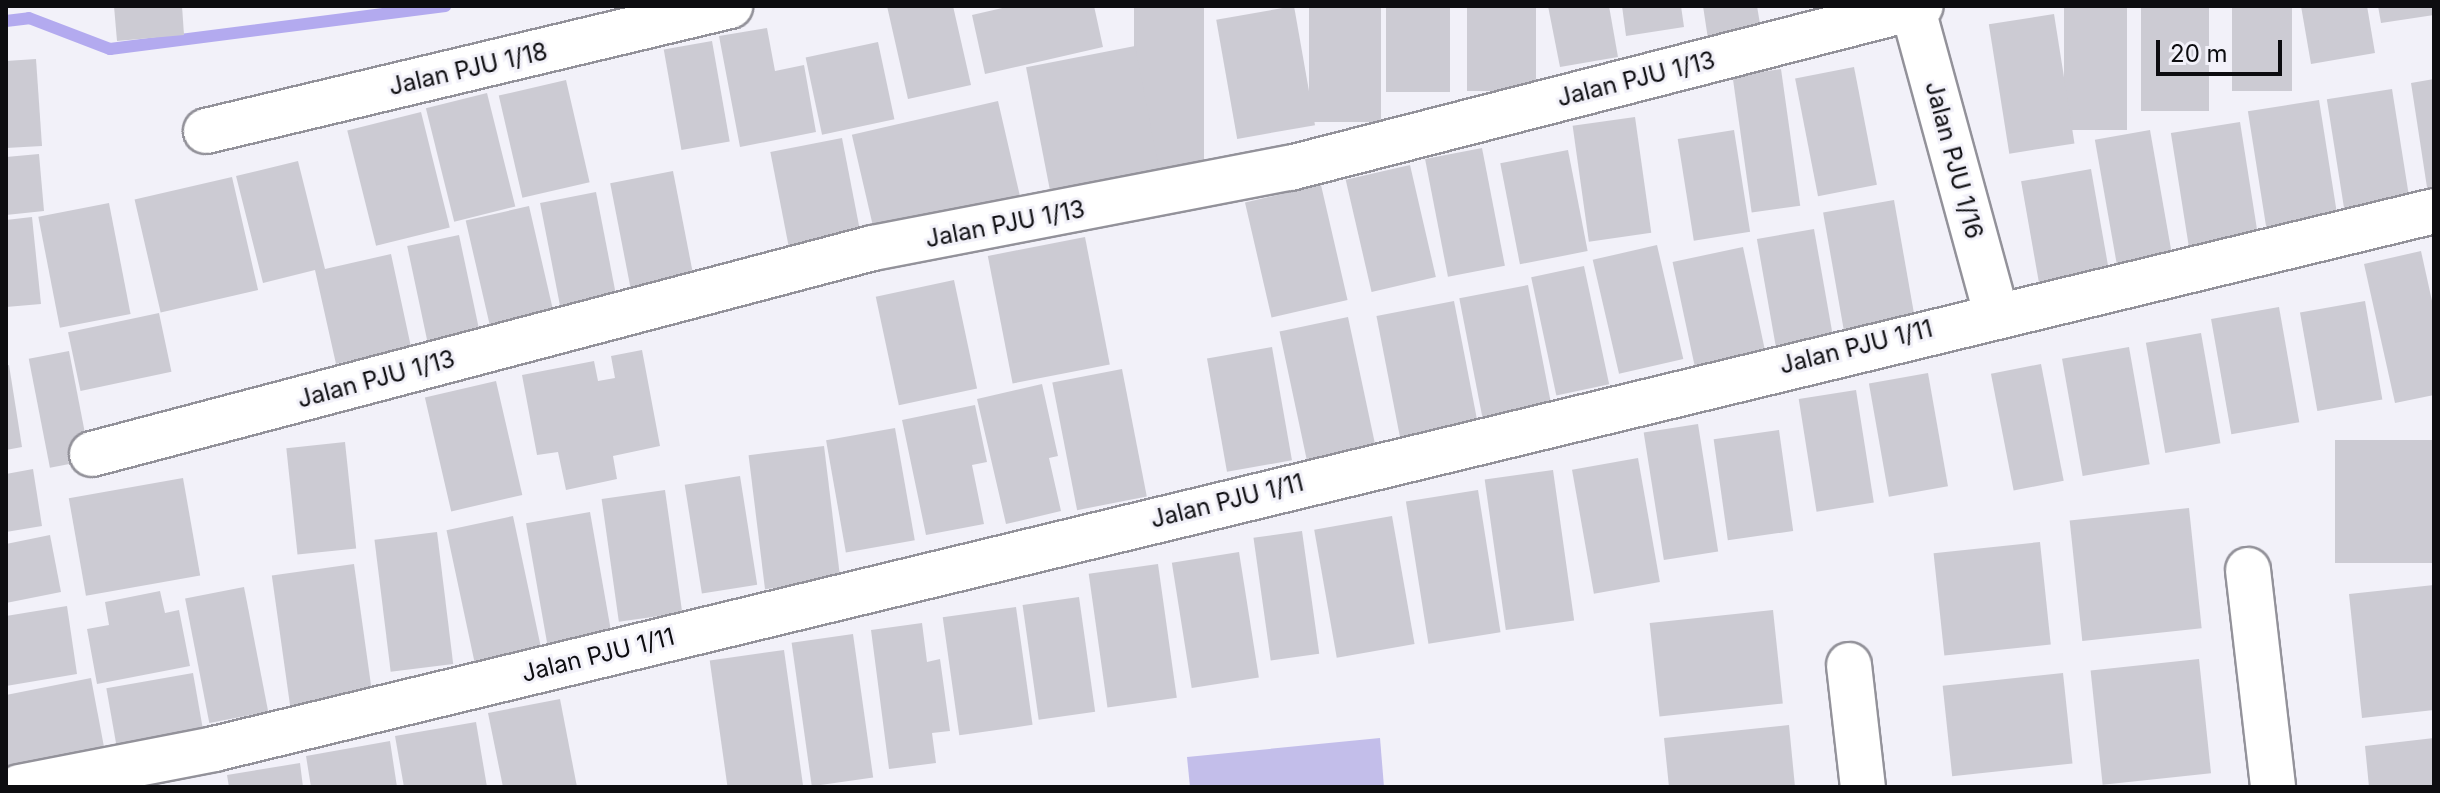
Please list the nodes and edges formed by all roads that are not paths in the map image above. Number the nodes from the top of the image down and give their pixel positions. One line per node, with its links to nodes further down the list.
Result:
1 (730, 6): 3 (street, Jalan PJU 1/18)
2 (1915, 7): 5 (street, Jalan PJU 1/16); 6 (street, Jalan PJU 1/13)
3 (206, 131)
4 (2434, 211): 5 (street, Jalan PJU 1/11)
5 (1996, 313): 9 (street, Jalan PJU 1/11)
6 (92, 454)
7 (2248, 570): 11 (street)
8 (1849, 665): 10 (street)
9 (19, 787)
10 (1863, 787)
11 (2273, 787)

